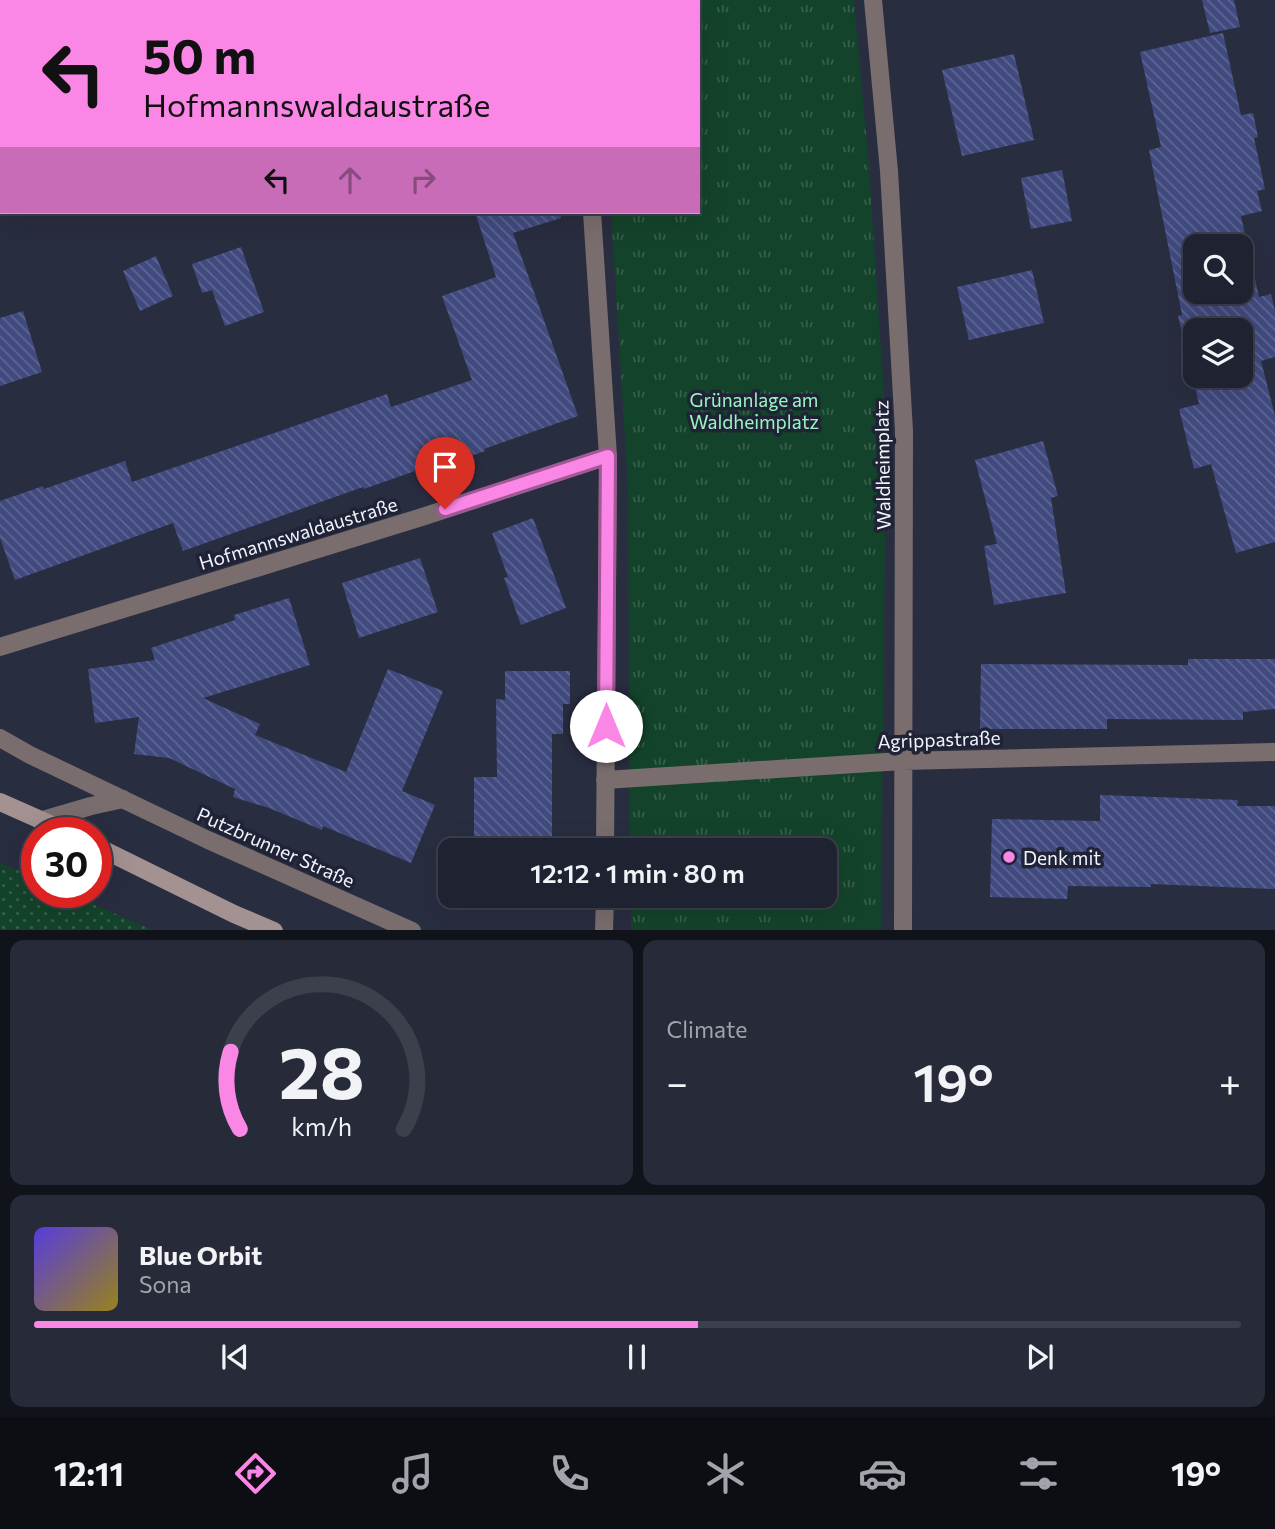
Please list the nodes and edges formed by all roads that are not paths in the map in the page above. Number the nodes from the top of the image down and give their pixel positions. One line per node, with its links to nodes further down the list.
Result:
1 (873, 0): 7 (street, Waldheimplatz)
2 (592, 214): 3 (street)
3 (608, 456): 4 (street, Hofmannswaldaustraße); 8 (street)
4 (0, 647)
5 (0, 738): 9 (street, Putzbrunner Straße)
6 (1275, 752): 7 (street, Agrippastraße)
7 (902, 761): 8 (street, Agrippastraße); 19 (street, Waldheimplatz)
8 (605, 780): 13 (street)
9 (123, 799): 12 (street); 17 (street, Putzbrunner Straße)
10 (0, 802): 11 (main road)
11 (36, 817)
12 (53, 817)
13 (605, 838)
14 (112, 854): 16 (main road)
15 (604, 908): 18 (street)
16 (274, 930)
17 (412, 930)
18 (604, 930)
19 (903, 930)

